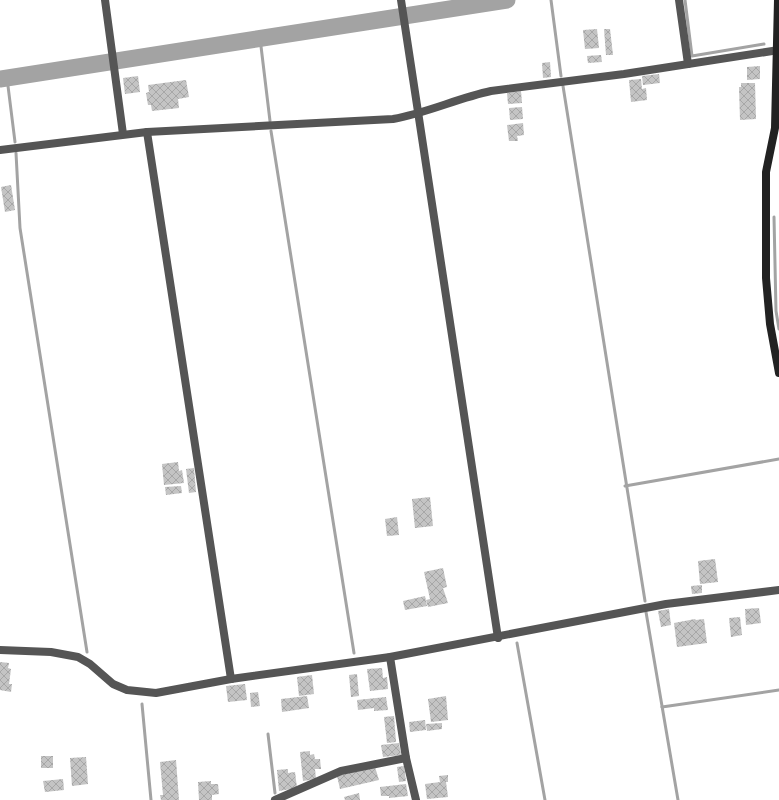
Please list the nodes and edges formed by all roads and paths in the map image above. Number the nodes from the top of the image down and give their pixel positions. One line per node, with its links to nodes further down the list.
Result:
1 (105, 0): 9 (street)
2 (401, 0): 7 (street)
3 (679, 0): 6 (street)
4 (778, 0): 5 (street)
5 (778, 51): 6 (street); 11 (street)
6 (688, 64): 7 (street)
7 (417, 115): 8 (street); 13 (street)
8 (147, 132): 9 (street); 16 (street)
9 (123, 134): 10 (street)
10 (0, 150)
11 (779, 371)
12 (779, 590): 13 (street)
13 (498, 638): 15 (street)
14 (0, 650): 16 (street)
15 (390, 657): 16 (street); 17 (street)
16 (231, 680)
17 (406, 758): 18 (street); 19 (street)
18 (276, 800)
19 (416, 800)

